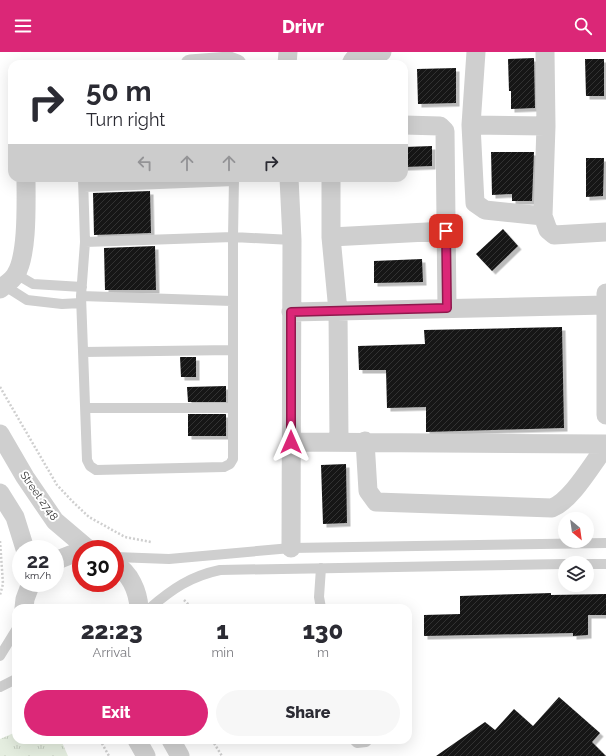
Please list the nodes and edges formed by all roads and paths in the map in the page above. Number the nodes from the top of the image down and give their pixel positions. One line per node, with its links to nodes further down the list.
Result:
1 (382, 52): 4 (street)
2 (476, 52): 6 (street)
3 (545, 52): 7 (street)
4 (353, 60)
5 (408, 125): 14 (street)
6 (471, 125): 7 (street); 13 (street)
7 (546, 126): 13 (street)
8 (26, 182): 20 (street)
9 (83, 182): 19 (lane)
10 (234, 182): 16 (lane)
11 (289, 182): 18 (street)
12 (331, 182): 17 (street)
13 (542, 216): 15 (street)
14 (446, 231): 17 (street); 25 (street)
15 (606, 232)
16 (232, 237): 18 (lane); 19 (lane); 23 (lane)
17 (331, 237): 26 (street)
18 (292, 240): 27 (street)
19 (85, 242): 22 (lane)
20 (7, 283): 22 (lane); 22 (lane)
21 (606, 294): 24 (street)
22 (82, 296): 23 (lane); 29 (lane)
23 (232, 301): 28 (lane)
24 (606, 305): 25 (street); 33 (street)
25 (447, 308): 26 (street)
26 (338, 311): 27 (street); 35 (street)
27 (291, 312): 37 (street)
28 (233, 350): 29 (lane); 32 (lane)
29 (83, 352): 31 (lane)
30 (0, 387): 46 (path)
31 (86, 408): 32 (lane); 32 (lane)
32 (232, 408)
33 (606, 415)
34 (0, 434): 41 (street, Street 2748)
35 (339, 441): 36 (street); 37 (street)
36 (365, 441): 38 (street); 38 (street)
37 (291, 442): 44 (street)
38 (606, 445)
39 (0, 493): 40 (street)
40 (22, 540)
41 (77, 540)
42 (0, 541): 53 (path)
43 (606, 543): 44 (lane)
44 (291, 548): 46 (lane)
45 (124, 557): 46 (lane)
46 (169, 558)
47 (558, 564): 50 (lane)
48 (594, 564): 49 (lane)
49 (606, 564)
50 (321, 568): 56 (lane); 57 (lane)
51 (124, 574): 55 (street)
52 (28, 592): 54 (street)
53 (0, 595)
54 (24, 604)
55 (139, 604)
56 (155, 604)
57 (320, 604)
58 (12, 636): 59 (lane)
59 (0, 656)
60 (12, 681): 61 (lane)
61 (0, 687)
62 (102, 744): 66 (path)
63 (139, 744): 67 (street)
64 (173, 744): 68 (street)
65 (214, 744): 69 (path)
66 (109, 756)
67 (146, 756)
68 (180, 756)
69 (222, 756)

